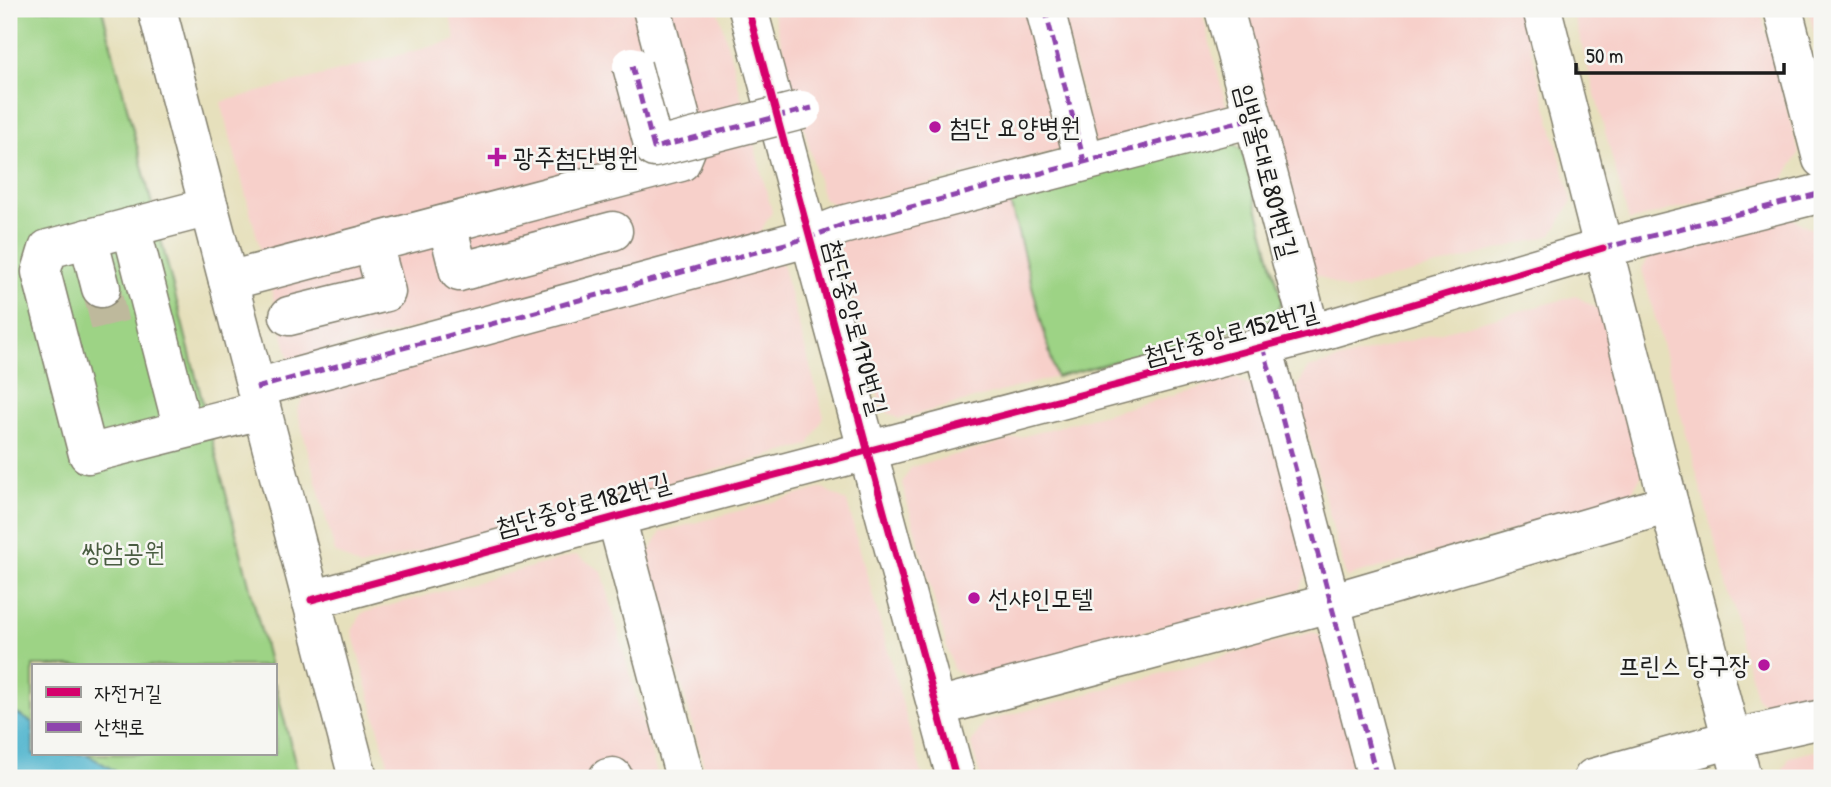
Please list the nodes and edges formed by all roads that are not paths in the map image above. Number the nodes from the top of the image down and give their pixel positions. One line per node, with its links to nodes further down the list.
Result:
1 (157, 9): 14 (street)
2 (652, 9): 15 (street)
3 (748, 9): 18 (street, 첨단중앙로170번길)
4 (1045, 9): 12 (street)
5 (1224, 9): 10 (street, 임방울대로801번길)
6 (1542, 9): 21 (street)
7 (1783, 9): 11 (street)
8 (632, 66): 9 (street, bridge)
9 (807, 109)
10 (1253, 118): 12 (street); 25 (street, 임방울대로801번길)
11 (1822, 159)
12 (1084, 161): 18 (street)
13 (1822, 193): 21 (street, 첨단중앙로152번길)
14 (209, 207): 16 (street); 22 (street)
15 (447, 223): 17 (street); 20 (street)
16 (131, 227): 19 (street); 28 (street)
17 (613, 231)
18 (811, 237): 27 (street); 29 (street, 첨단중앙로170번길)
19 (88, 239): 23 (street); 28 (street)
20 (373, 243): 22 (street); 24 (street)
21 (1603, 248): 25 (street, 첨단중앙로152번길); 30 (street)
22 (228, 281): 27 (street)
23 (101, 288)
24 (289, 316)
25 (1311, 334): 26 (street, 첨단중앙로152번길)
26 (1263, 346): 29 (street, 첨단중앙로152번길); 33 (street)
27 (259, 399): 28 (street); 32 (street)
28 (183, 429)
29 (867, 450): 31 (street, 첨단중앙로182번길); 34 (street, 첨단중앙로170번길)
30 (1669, 505): 33 (street); 36 (street)
31 (616, 517): 32 (street, 첨단중앙로182번길); 40 (street)
32 (311, 600): 37 (street)
33 (1330, 603): 34 (street); 42 (street)
34 (937, 706): 41 (street, 첨단중앙로170번길)
35 (1822, 719): 36 (street)
36 (1732, 739): 43 (street); 44 (street)
37 (358, 778)
38 (608, 778): 39 (street)
39 (613, 778)
40 (685, 778)
41 (956, 778)
42 (1377, 778)
43 (1593, 778)
44 (1742, 778)

